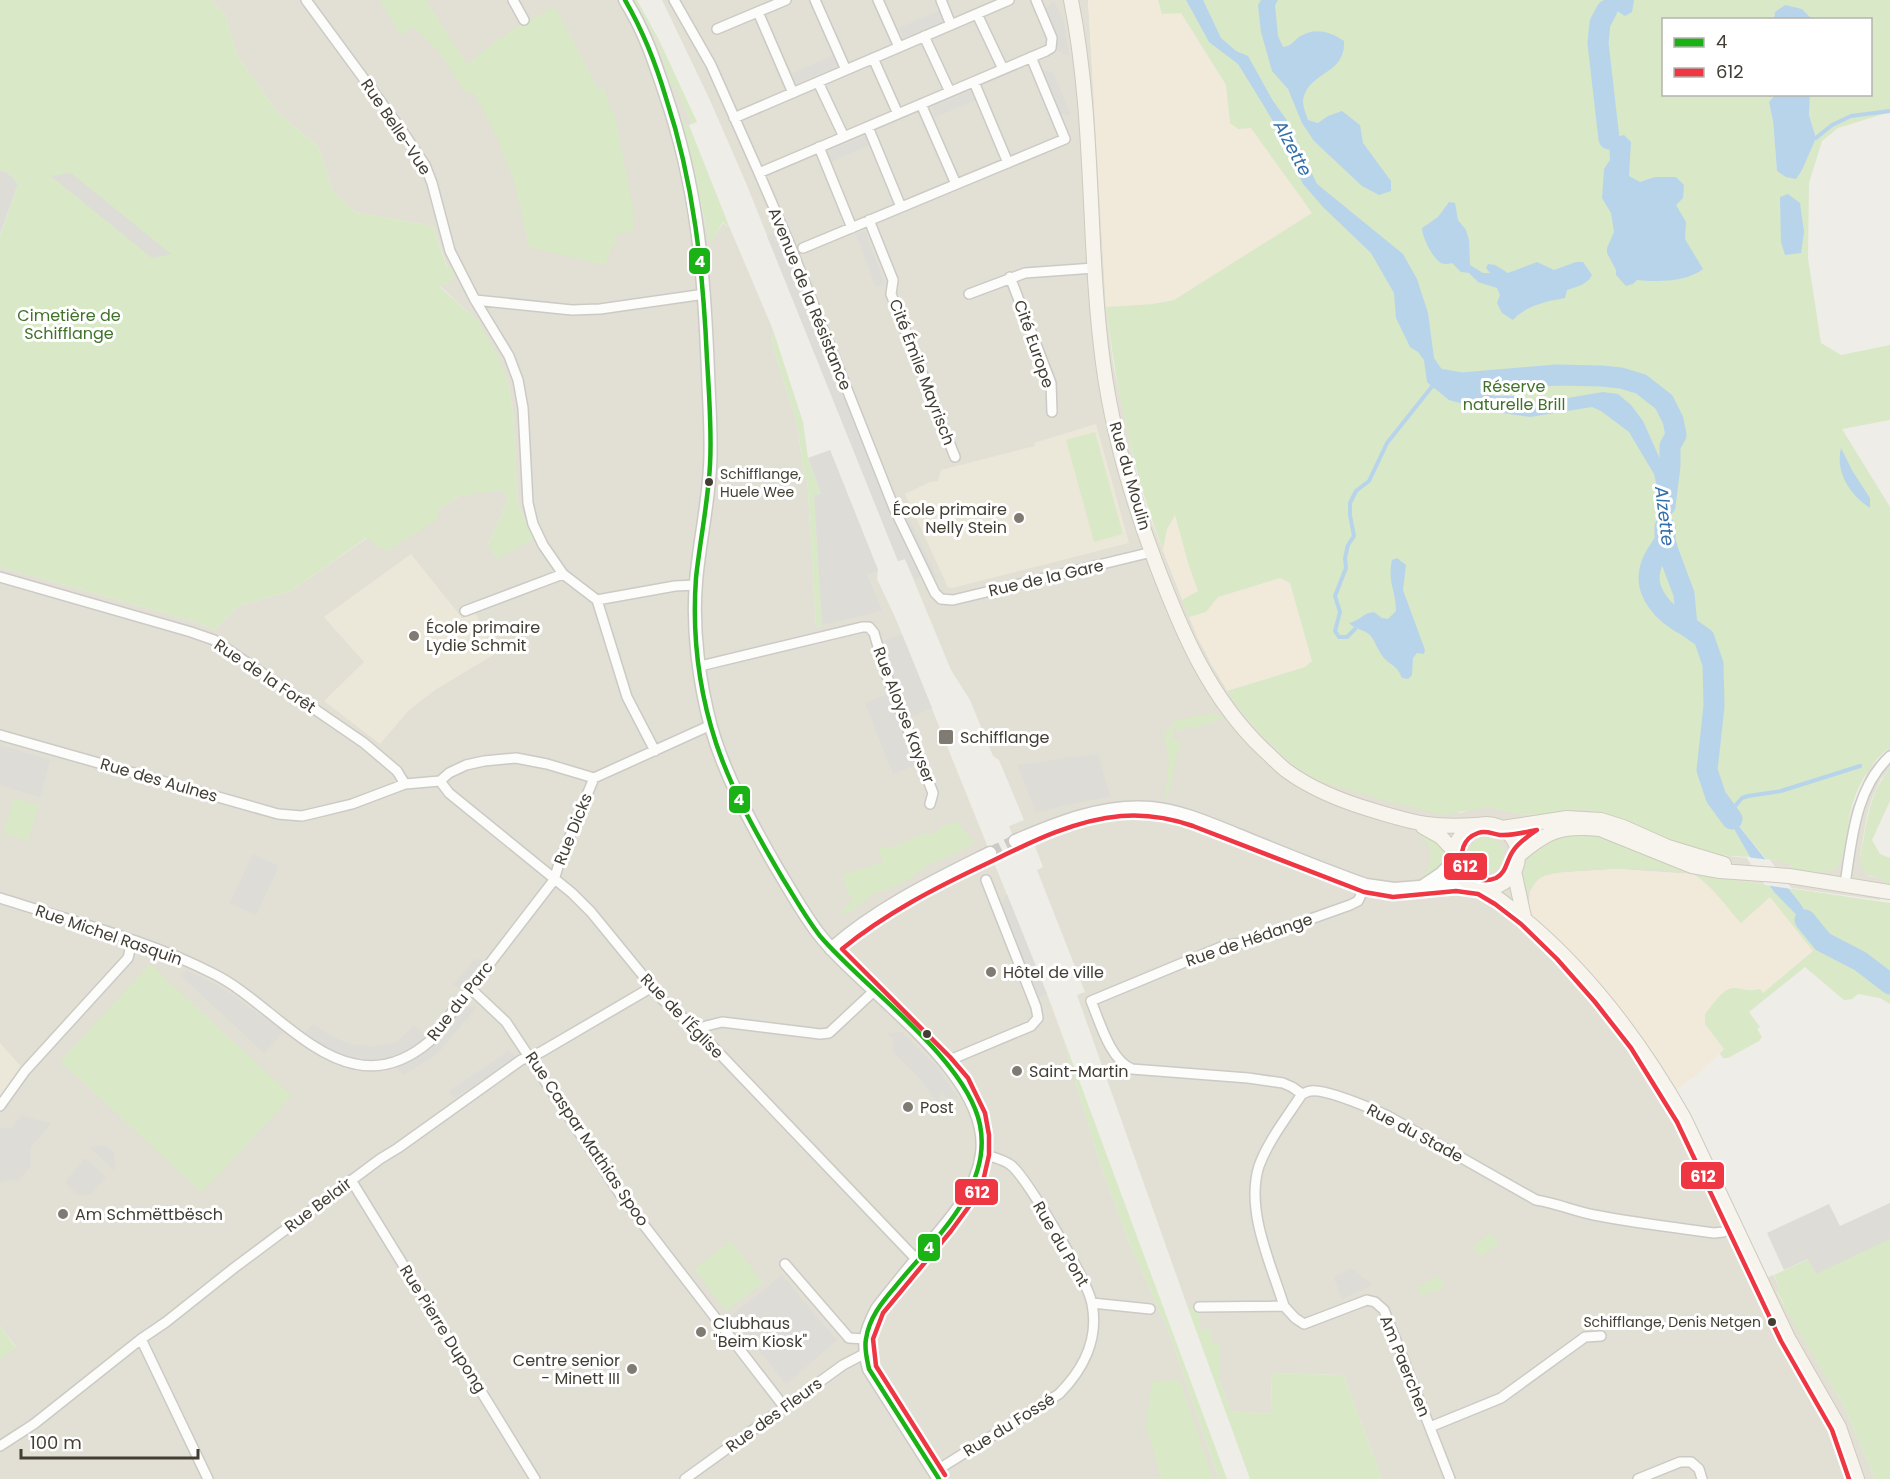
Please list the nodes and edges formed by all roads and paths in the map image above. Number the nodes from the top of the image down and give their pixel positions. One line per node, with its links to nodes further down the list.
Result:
1 (306, 0): 44 (street, Rue Belle-Vue)
2 (513, 0): 14 (street)
3 (625, 0): 42 (street)
4 (674, 0): 29 (street, Avenue de la Résistance)
5 (786, 0): 12 (street)
6 (815, 0): 22 (street)
7 (878, 0): 18 (street)
8 (940, 0): 15 (street)
9 (1007, 0): 13 (street)
10 (1036, 0): 19 (street)
11 (1071, 0): 40 (main road, Rue du Moulin)
12 (758, 12): 16 (street); 26 (street)
13 (977, 14): 15 (street); 21 (street)
14 (524, 20)
15 (951, 25): 17 (street)
16 (717, 29)
17 (924, 36): 18 (street); 25 (street)
18 (899, 47): 20 (street)
19 (1031, 57): 21 (street); 33 (street)
20 (873, 58): 22 (street); 28 (street)
21 (1003, 69): 24 (street)
22 (846, 70): 23 (street)
23 (818, 82): 26 (street); 31 (street)
24 (974, 82): 25 (street); 33 (street)
25 (950, 92): 27 (street)
26 (793, 93): 29 (street)
27 (921, 104): 28 (street); 35 (street)
28 (898, 114): 30 (street)
29 (734, 118): 34 (street, Avenue de la Résistance)
30 (868, 127): 31 (street); 36 (street)
31 (844, 137): 32 (street)
32 (819, 147): 34 (street); 38 (street)
33 (1008, 163): 35 (street)
34 (759, 173): 52 (street, Avenue de la Résistance)
35 (956, 184): 36 (street)
36 (902, 207): 37 (street)
37 (869, 220): 38 (street); 46 (street, Cité Émile Mayrisch)
38 (852, 228): 39 (street)
39 (803, 248)
40 (1094, 268): 41 (street, Cité Europe); 47 (main road, Rue du Moulin)
41 (1010, 277): 43 (street, Cité Europe); 45 (street, Cité Europe)
42 (705, 294): 44 (street); 50 (street)
43 (969, 294)
44 (475, 300): 48 (street, Rue Belle-Vue)
45 (1052, 412)
46 (955, 457)
47 (1152, 552): 52 (street, Rue de la Gare); 63 (main road, Rue du Moulin)
48 (563, 574): 51 (street, Rue Belle-Vue); 53 (street)
49 (0, 577): 61 (street, Rue de la Forêt)
50 (696, 585): 51 (street); 54 (street)
51 (597, 600): 57 (street)
52 (940, 600)
53 (465, 611)
54 (700, 666): 55 (street); 62 (street, Rue Aloyse Kayser)
55 (711, 725): 57 (street); 82 (street)
56 (0, 735): 61 (street, Rue des Aulnes)
57 (655, 751): 59 (street)
58 (1890, 756): 74 (street)
59 (594, 778): 60 (street); 72 (street, Rue Dicks)
60 (440, 782): 61 (street, Rue des Aulnes); 72 (street, Rue de l'Église)
61 (405, 784)
62 (930, 804)
63 (1416, 824): 64 (main road); 68 (main road)
64 (1475, 825): 65 (main road); 68 (main road)
65 (1502, 828): 69 (main road); 71 (main road)
66 (1015, 841): 75 (street)
67 (990, 853): 82 (street)
68 (1454, 856): 76 (main road); 77 (street)
69 (1518, 856): 70 (main road); 71 (main road)
70 (1514, 871): 76 (main road); 80 (main road)
71 (1752, 872): 74 (main road)
72 (554, 880): 84 (street, Rue de l'Église); 85 (street, Rue du Parc)
73 (986, 880): 90 (street)
74 (1845, 884): 78 (main road)
75 (1366, 885): 77 (street); 87 (street, Rue de Hédange)
76 (1477, 886): 77 (street); 80 (main road)
77 (1422, 887)
78 (1890, 892)
79 (0, 898): 81 (street, Rue Michel Rasquin)
80 (1524, 917): 95 (main road)
81 (132, 941): 83 (street, Rue Michel Rasquin); 92 (street)
82 (831, 949): 86 (street)
83 (217, 975): 85 (street, Rue du Parc)
84 (652, 987): 88 (street, Rue de l'Église); 89 (street, Rue Belair)
85 (471, 989): 89 (street, Rue Caspar Mathias Spoo)
86 (874, 991): 88 (street); 90 (street)
87 (1091, 1001): 91 (street, Rue du Stade)
88 (698, 1031): 96 (street, Rue de l'Église)
89 (530, 1055): 94 (street, Rue Belair); 106 (street, Rue Caspar Mathias Spoo)
90 (945, 1062): 93 (street)
91 (1302, 1094): 95 (street, Rue du Stade); 99 (street)
92 (1, 1106)
93 (982, 1154): 96 (street); 98 (street, Rue du Pont)
94 (351, 1180): 103 (street, Rue Belair); 111 (street, Rue Pierre Dupong)
95 (1735, 1227): 116 (main road)
96 (917, 1260): 104 (street)
97 (785, 1264): 104 (street)
98 (1092, 1303): 101 (street, Rue du Pont); 109 (street, Rue du Fossé)
99 (1284, 1306): 100 (street); 107 (street, Am Paerchen)
100 (1199, 1307)
101 (1150, 1309)
102 (1601, 1336): 107 (street, Am Paerchen)
103 (141, 1339): 108 (street, Rue Belair); 110 (street)
104 (865, 1339): 105 (street)
105 (864, 1354): 106 (street, Rue des Fleurs); 109 (street)
106 (785, 1408): 112 (street, Rue des Fleurs)
107 (1430, 1427): 113 (street, Am Paerchen)
108 (0, 1446)
109 (936, 1476)
110 (208, 1479)
111 (535, 1479)
112 (685, 1479)
113 (1450, 1479)
114 (1638, 1479): 115 (street)
115 (1702, 1479)
116 (1857, 1479)

